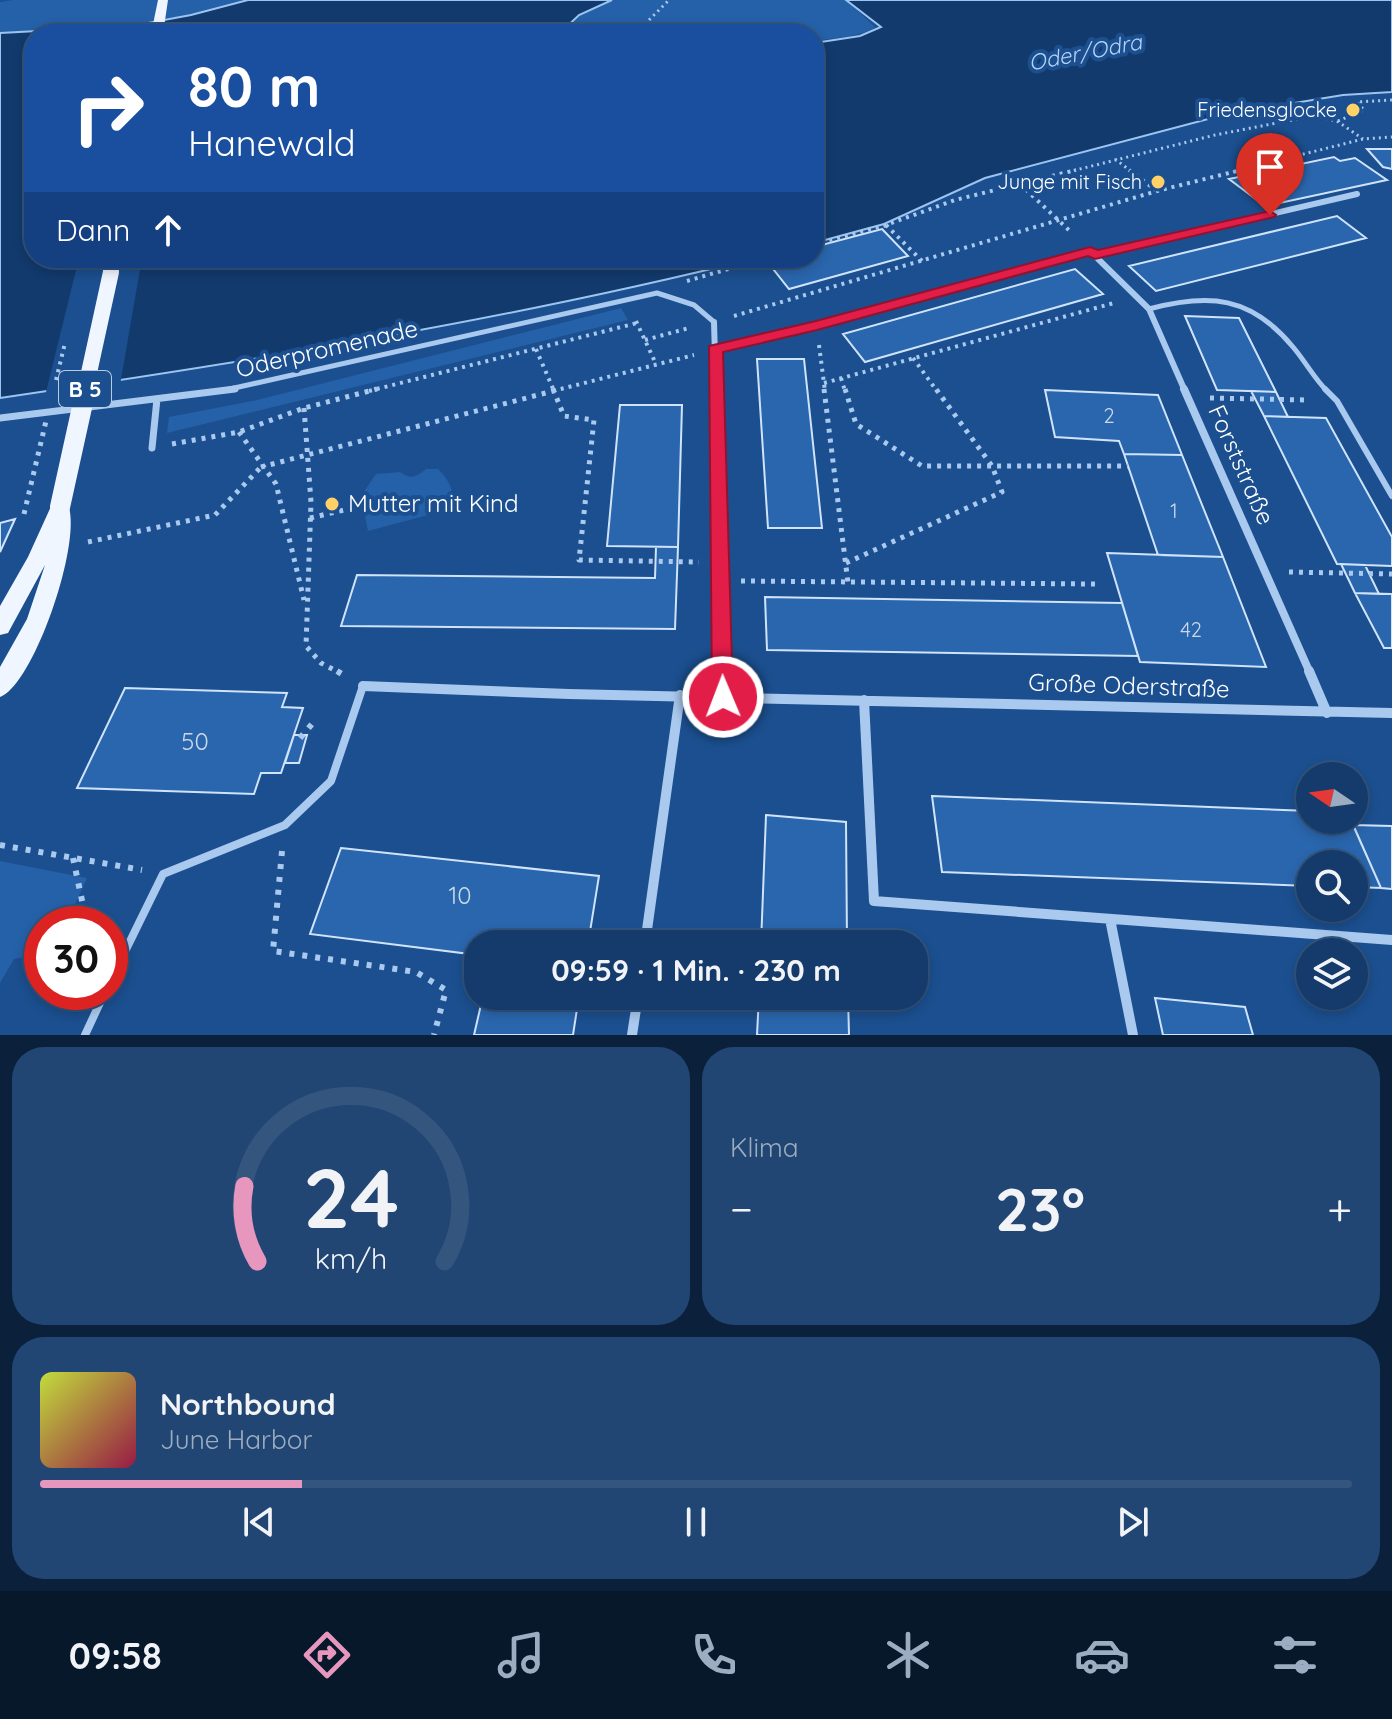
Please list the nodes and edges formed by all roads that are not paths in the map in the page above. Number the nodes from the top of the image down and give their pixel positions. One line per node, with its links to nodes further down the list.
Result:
1 (163, 0): 2 (main road)
2 (159, 24)
3 (1357, 194): 4 (street)
4 (1092, 253): 6 (street, Forststraße); 8 (street)
5 (111, 268): 13 (main road, B 5, bridge)
6 (1149, 309): 12 (lane); 20 (street, Forststraße)
7 (714, 322): 8 (street); 9 (street, Oderpromenade)
8 (715, 349): 18 (street)
9 (157, 399): 10 (street, Oderpromenade); 11 (street)
10 (0, 418)
11 (152, 448)
12 (1392, 496)
13 (60, 507): 14 (main road, B 5); 16 (main road, B 5)
14 (0, 626)
15 (363, 686): 17 (street, Große Oderstraße); 25 (lane)
16 (0, 687)
17 (680, 695): 18 (street, Große Oderstraße); 23 (street)
18 (723, 697): 19 (street, Große Oderstraße)
19 (864, 700): 20 (street, Große Oderstraße); 22 (street)
20 (1327, 713): 21 (street, Große Oderstraße)
21 (1392, 713)
22 (1110, 919): 24 (street); 30 (street)
23 (647, 930)
24 (1392, 940)
25 (128, 945)
26 (97, 1010): 28 (lane)
27 (636, 1010): 29 (street)
28 (85, 1035)
29 (632, 1035)
30 (1133, 1035)

